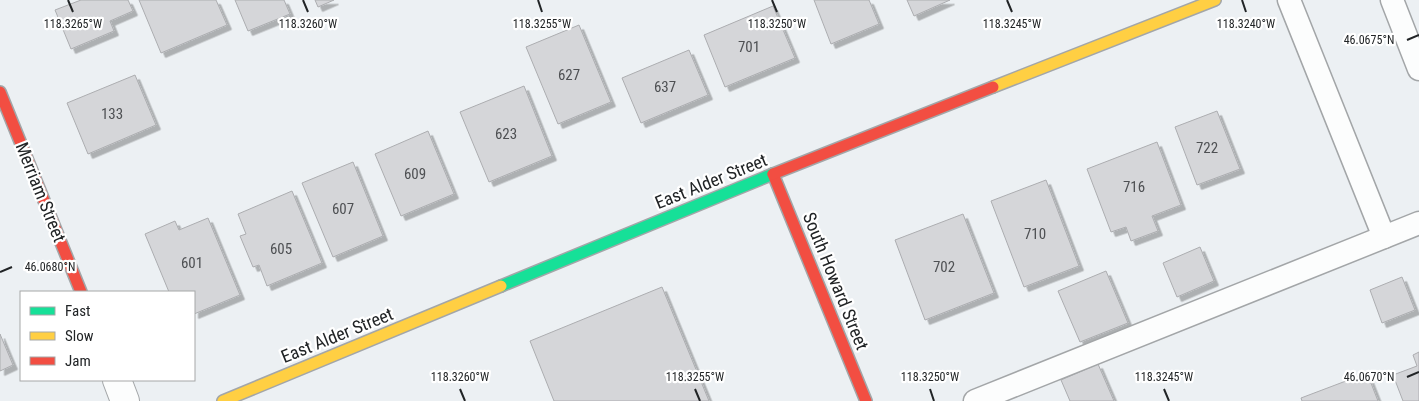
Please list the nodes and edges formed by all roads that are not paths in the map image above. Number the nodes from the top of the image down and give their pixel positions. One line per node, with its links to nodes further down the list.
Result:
1 (1214, 0): 6 (main road, East Alder Street)
2 (1289, 0): 8 (lane)
3 (1392, 0): 4 (lane)
4 (1419, 69)
5 (0, 92): 9 (main road, Merriam Street)
6 (773, 174): 12 (main road, East Alder Street); 13 (main road, South Howard Street)
7 (1419, 223): 8 (lane)
8 (1384, 237): 14 (lane)
9 (81, 291)
10 (117, 381): 11 (street)
11 (125, 401)
12 (223, 401)
13 (866, 401)
14 (975, 401)

